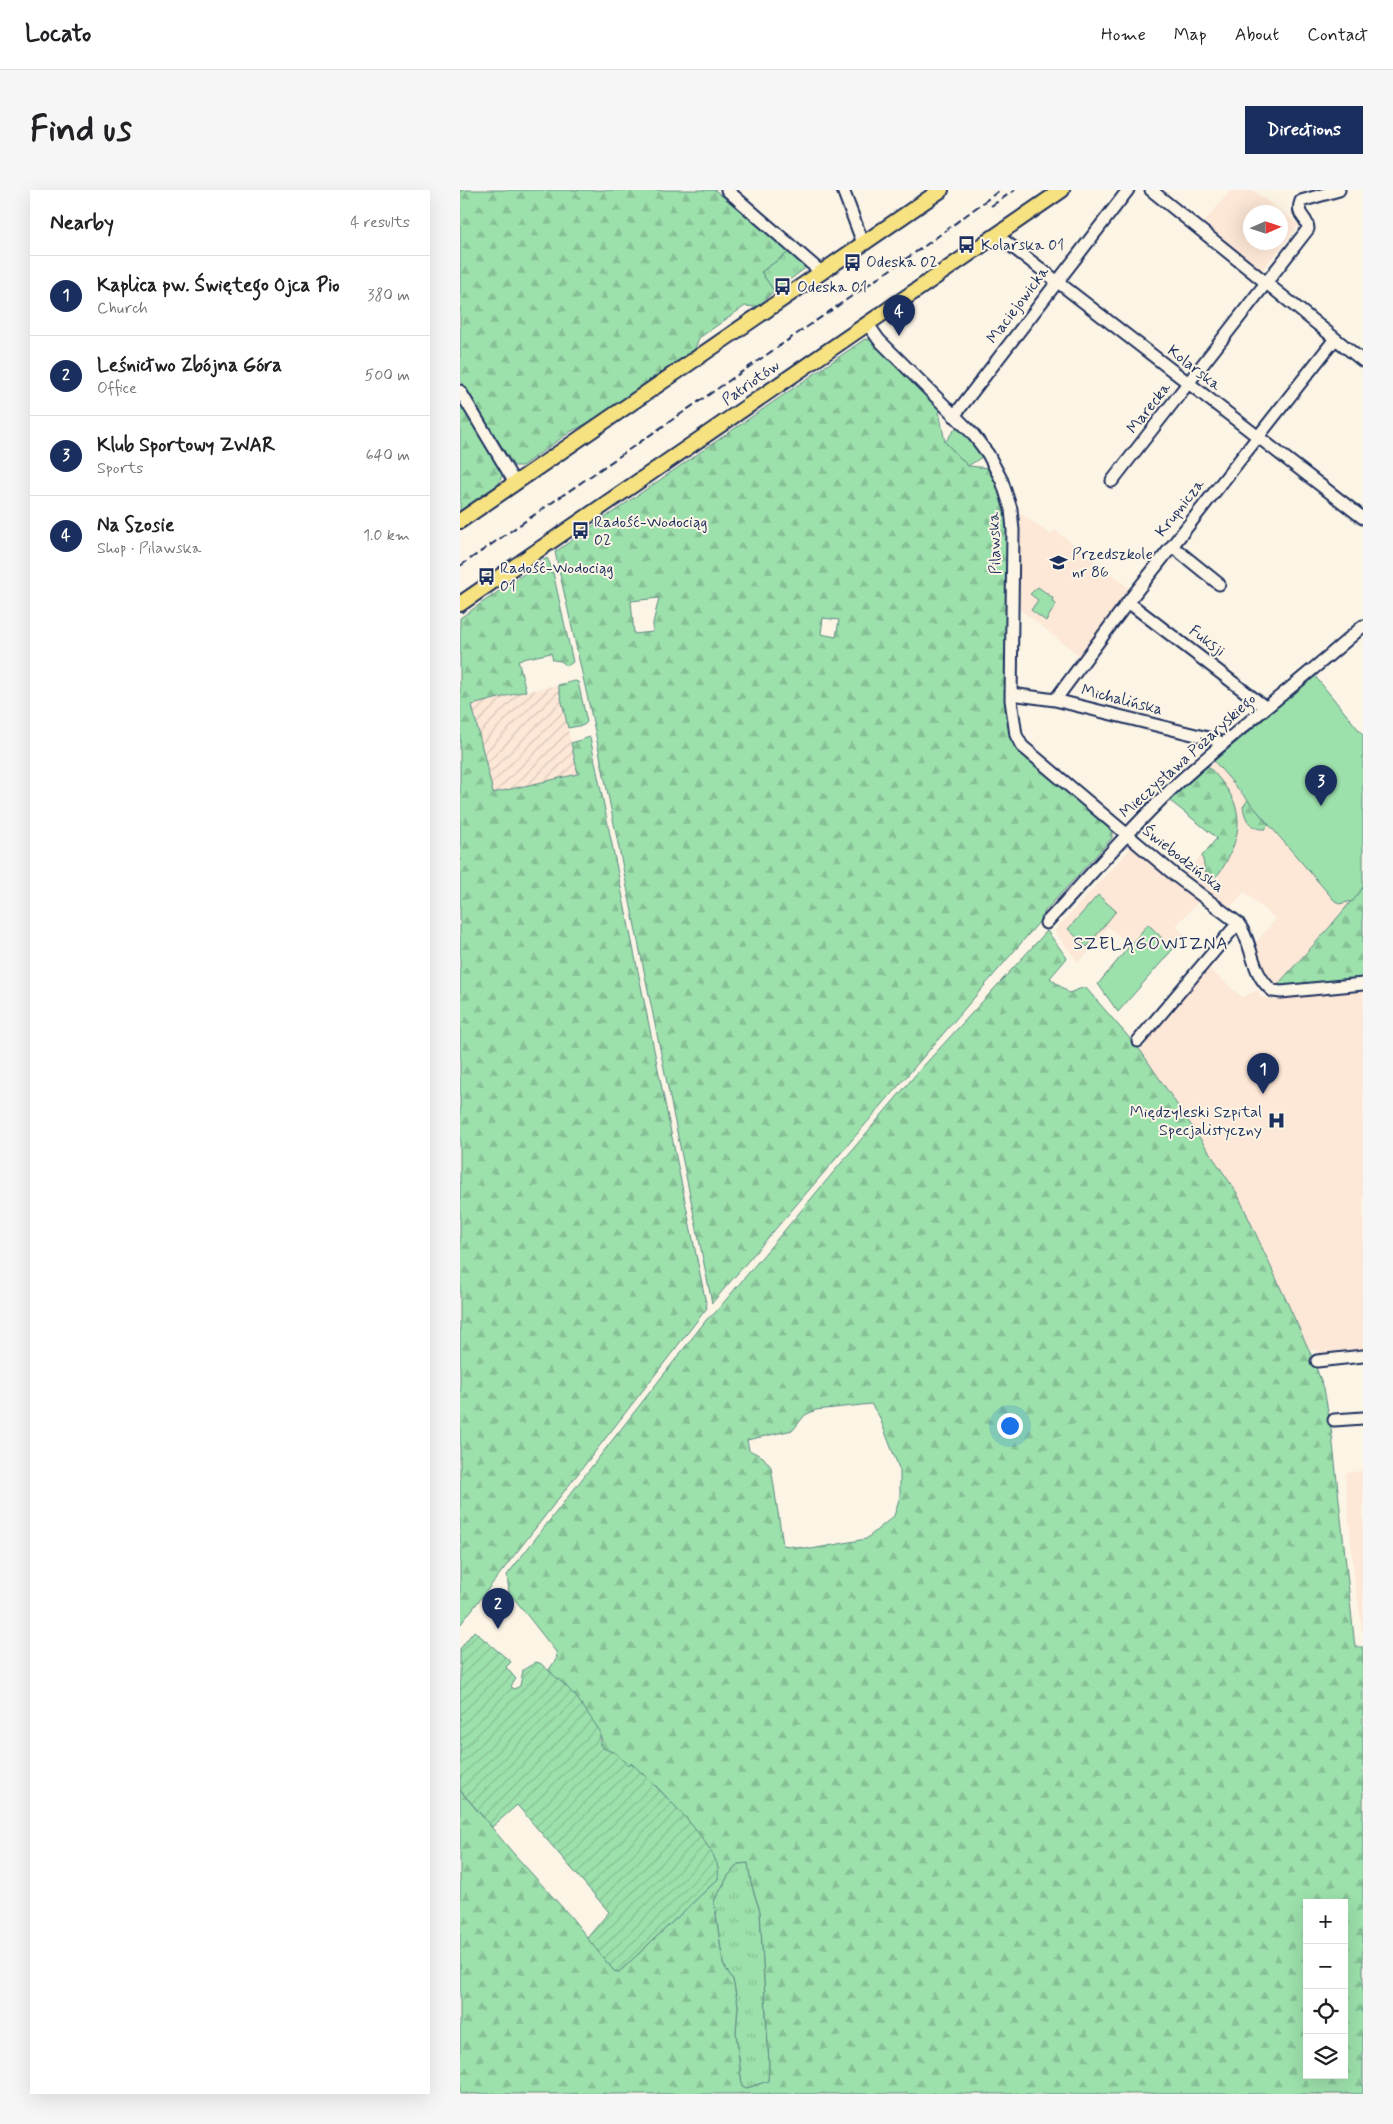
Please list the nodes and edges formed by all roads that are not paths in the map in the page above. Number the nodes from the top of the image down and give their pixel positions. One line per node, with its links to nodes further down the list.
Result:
1 (727, 190): 10 (street)
2 (843, 190): 9 (street)
3 (940, 190): 9 (main road)
4 (1062, 190): 13 (main road, Patriotów)
5 (1128, 190): 11 (street, Maciejowicka)
6 (1151, 190): 12 (street)
7 (1339, 190): 12 (street, Marecka)
8 (1006, 242): 11 (street, Kolarska)
9 (863, 243): 10 (main road)
10 (821, 272): 21 (main road)
11 (1056, 282): 16 (street, Kolarska); 18 (street, Maciejowicka)
12 (1266, 282): 14 (street); 16 (street, Marecka)
13 (868, 323): 18 (street, Pilawska); 27 (main road, Patriotów)
14 (1334, 339): 15 (street); 19 (street, Krupnicza)
15 (1363, 361)
16 (1189, 384): 19 (street, Kolarska); 20 (street, Marecka)
17 (460, 391): 21 (street)
18 (954, 416): 29 (street, Pilawska)
19 (1257, 436): 22 (street, Kolarska); 24 (street, Krupnicza)
20 (1112, 481)
21 (515, 483): 23 (main road)
22 (1363, 518)
23 (460, 521)
24 (1172, 546): 25 (street); 26 (street, Krupnicza)
25 (1219, 584)
26 (1128, 602): 30 (street, Krupnicza); 31 (street, Fuksji)
27 (460, 604)
28 (1363, 626): 31 (street, Mieczysława Pożaryskiego)
29 (1011, 694): 30 (street, Michalińska); 33 (street, Świebodzińska)
30 (1055, 700): 32 (street, Michalińska)
31 (1265, 707): 32 (street, Mieczysława Pożaryskiego)
32 (1223, 744): 33 (street, Mieczysława Pożaryskiego)
33 (1126, 835): 34 (street, Mieczysława Pożaryskiego); 35 (street, Świebodzińska)
34 (1046, 923)
35 (1238, 923): 36 (street, Świebodzińska); 37 (street)
36 (1363, 984)
37 (1138, 1040)
38 (1363, 1356): 39 (street)
39 (1318, 1361)
40 (1363, 1418): 41 (street)
41 (1334, 1420)

